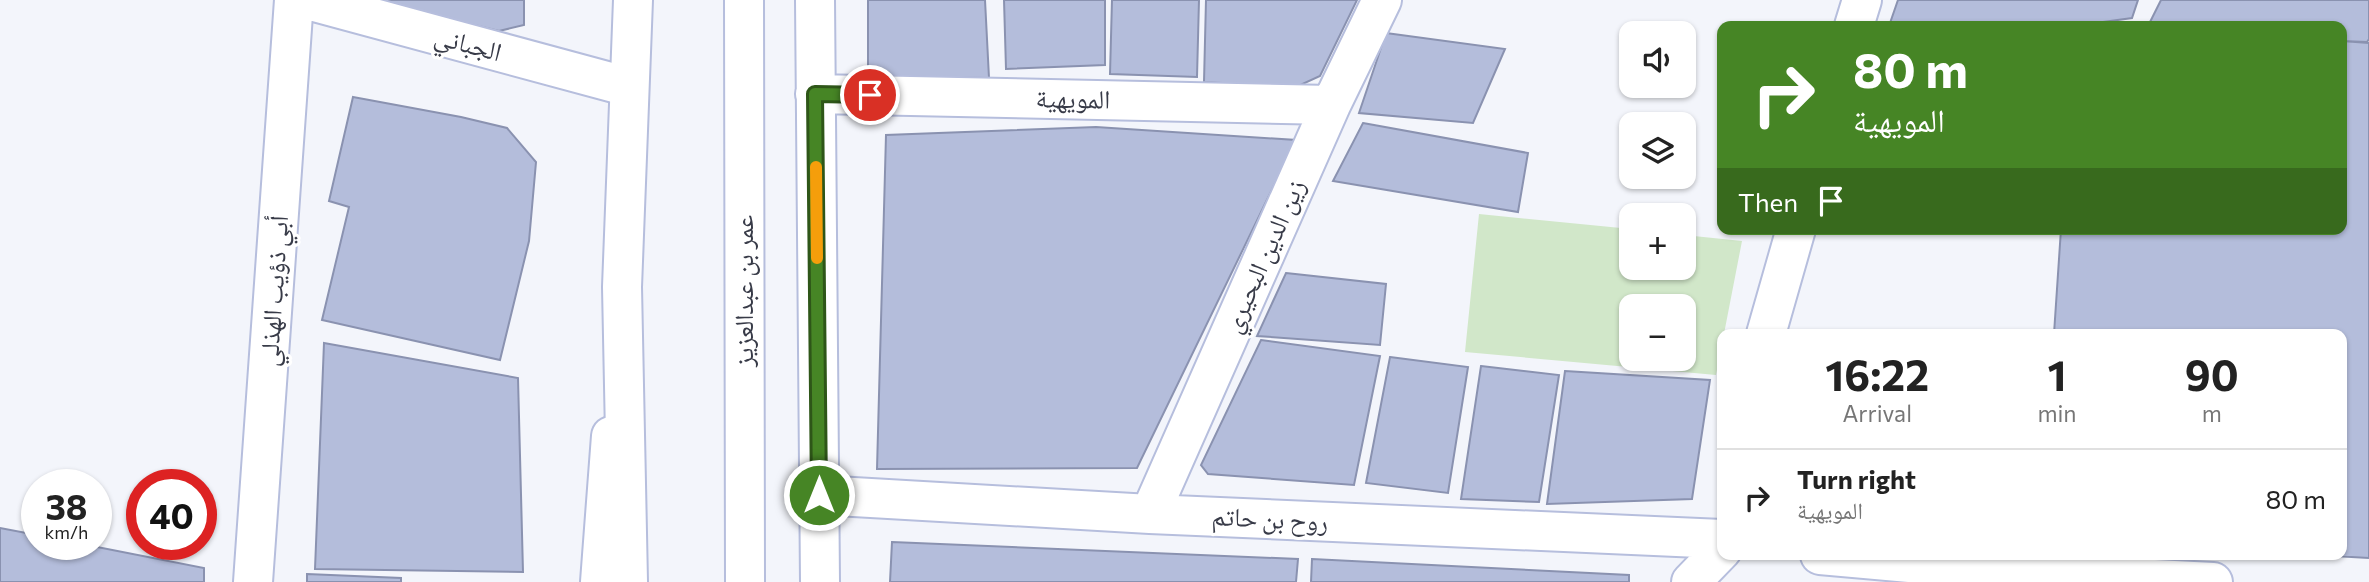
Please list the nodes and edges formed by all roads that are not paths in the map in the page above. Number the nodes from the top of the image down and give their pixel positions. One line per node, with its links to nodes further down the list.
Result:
1 (294, 0): 21 (street, أبي ذؤيب الهذلي)
2 (307, 0): 9 (street, الجباني)
3 (633, 0): 9 (street)
4 (744, 0): 24 (street, عمر بن عبدالعزيز)
5 (815, 0): 10 (street)
6 (1382, 0): 11 (street, زين الدين البحيري)
7 (1862, 0): 8 (street)
8 (1856, 21)
9 (629, 87): 13 (street)
10 (815, 94): 11 (street, المويهية); 15 (street)
11 (1331, 105): 16 (street, زين الدين البحيري)
12 (1794, 235): 14 (street)
13 (622, 287): 22 (street); 23 (street)
14 (1767, 329)
15 (819, 495): 16 (street, روح بن حاتم); 25 (street)
16 (1150, 514): 17 (street, روح بن حاتم)
17 (1717, 539)
18 (1717, 555): 26 (street)
19 (1860, 560): 20 (street)
20 (1997, 577): 27 (street)
21 (253, 582)
22 (600, 582)
23 (628, 582)
24 (745, 582)
25 (820, 582)
26 (1691, 582)
27 (2213, 582)

